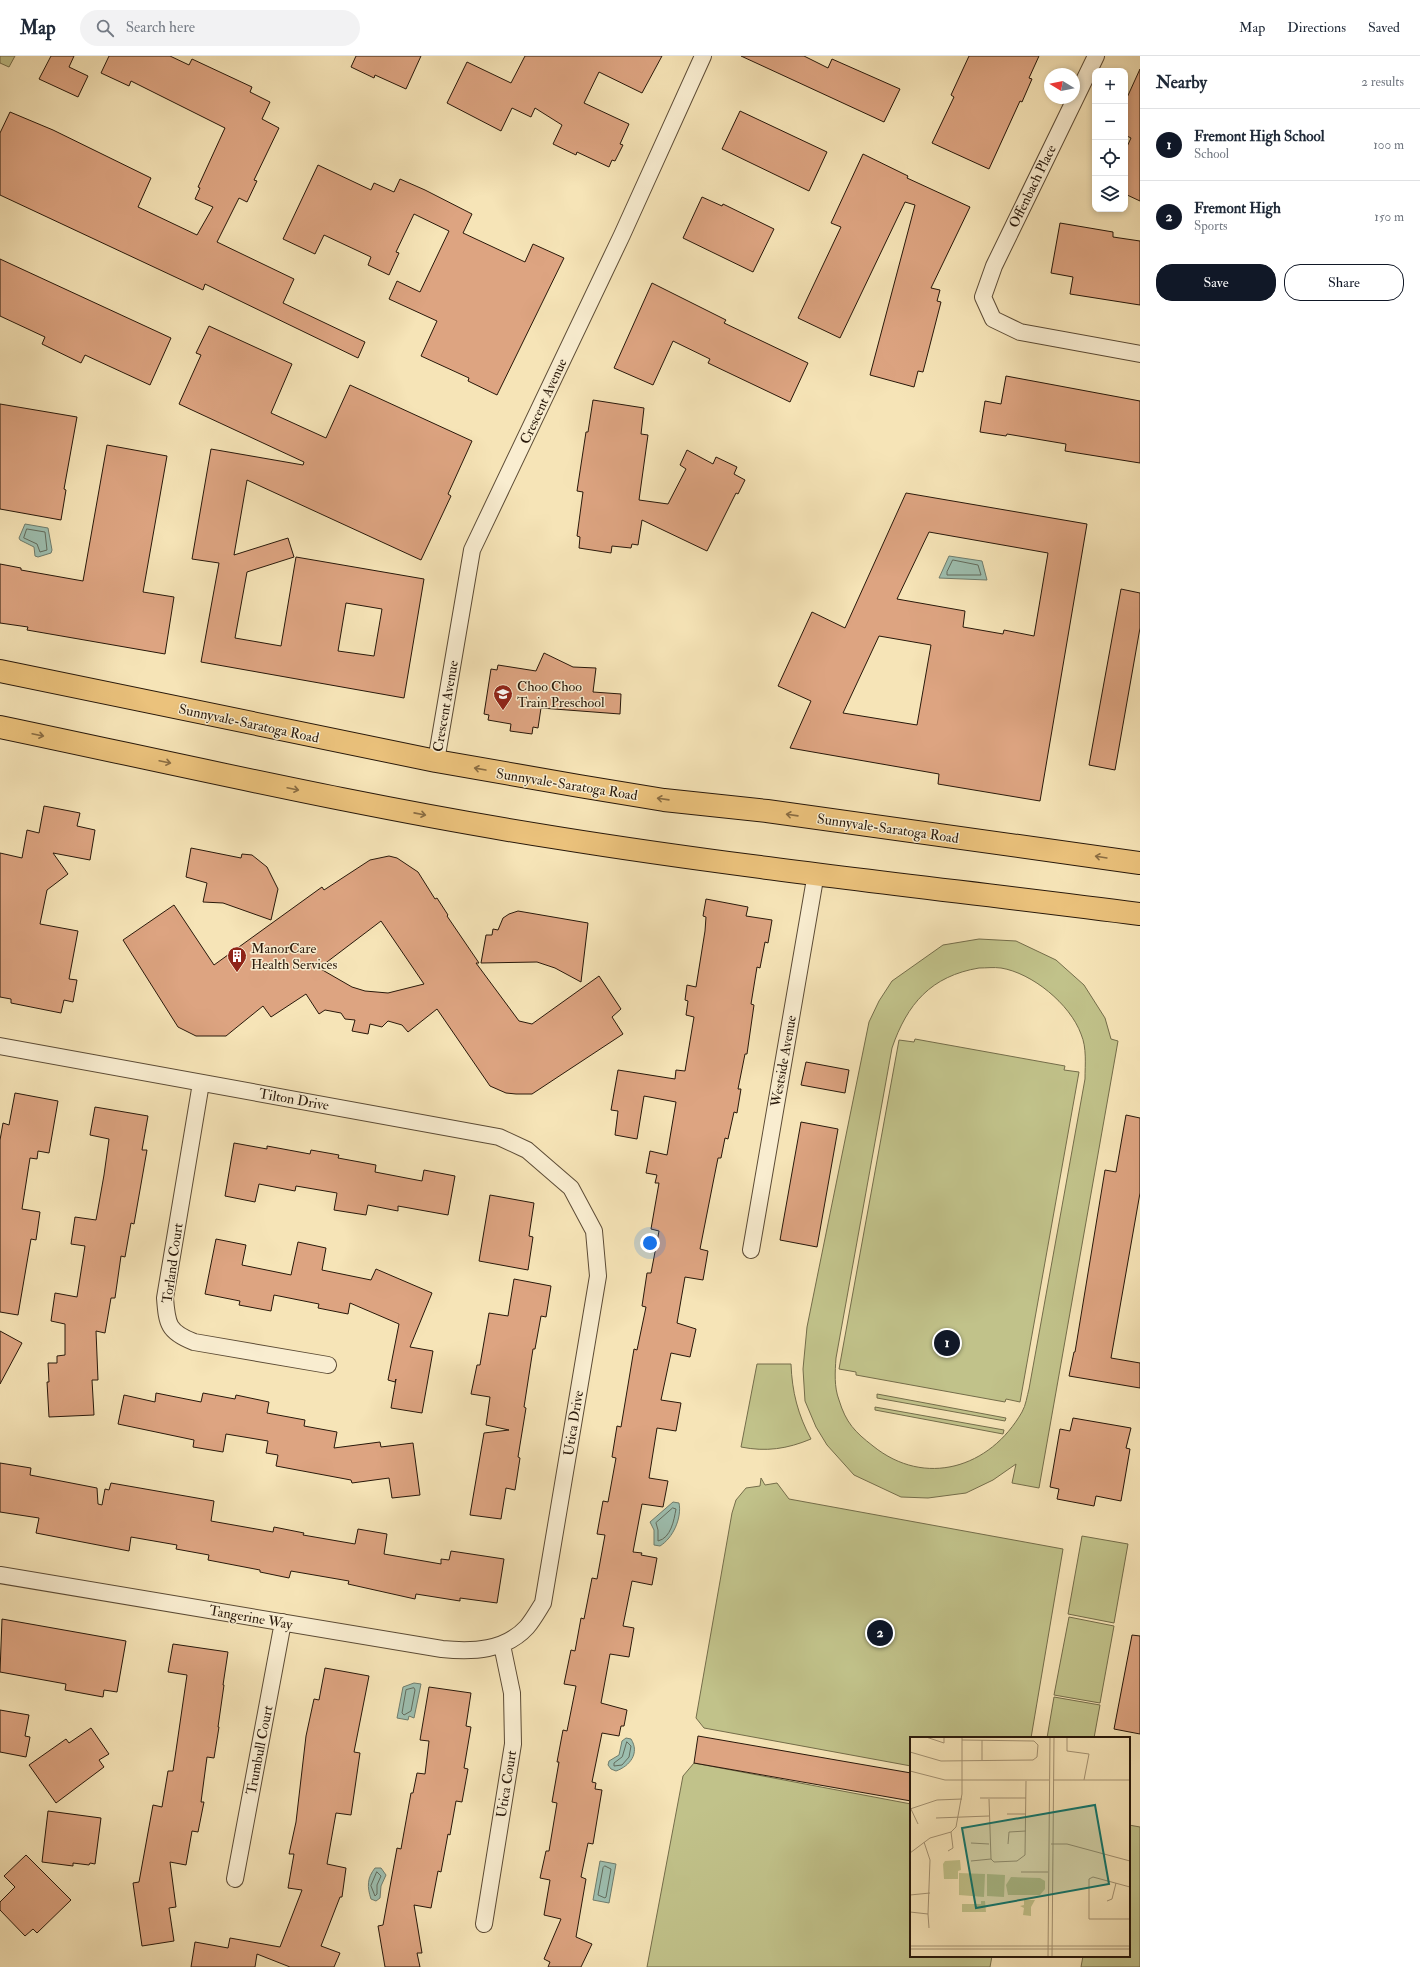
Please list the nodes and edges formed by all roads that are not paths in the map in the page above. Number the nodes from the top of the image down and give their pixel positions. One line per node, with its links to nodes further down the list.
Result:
1 (703, 56): 6 (street, Crescent Avenue)
2 (1096, 56): 3 (street, Offenbach Place)
3 (1140, 354)
4 (0, 671): 6 (main road, Sunnyvale-Saratoga Road)
5 (0, 727): 8 (main road, one-way to 8)
6 (436, 761): 7 (main road, Sunnyvale-Saratoga Road, one-way to 6)
7 (1140, 863)
8 (816, 873): 9 (main road); 13 (street, Westside Avenue)
9 (1140, 914)
10 (0, 1046): 11 (street, Tilton Drive)
11 (201, 1082): 12 (street, Tilton Drive); 14 (street, Torland Court)
12 (571, 1188): 17 (street, Utica Drive)
13 (751, 1250)
14 (328, 1365)
15 (0, 1575): 16 (street, Tangerine Way)
16 (283, 1622): 17 (street, Tangerine Way); 18 (street, Trumbull Court)
17 (502, 1645): 19 (street, Utica Court)
18 (235, 1879)
19 (484, 1924)

